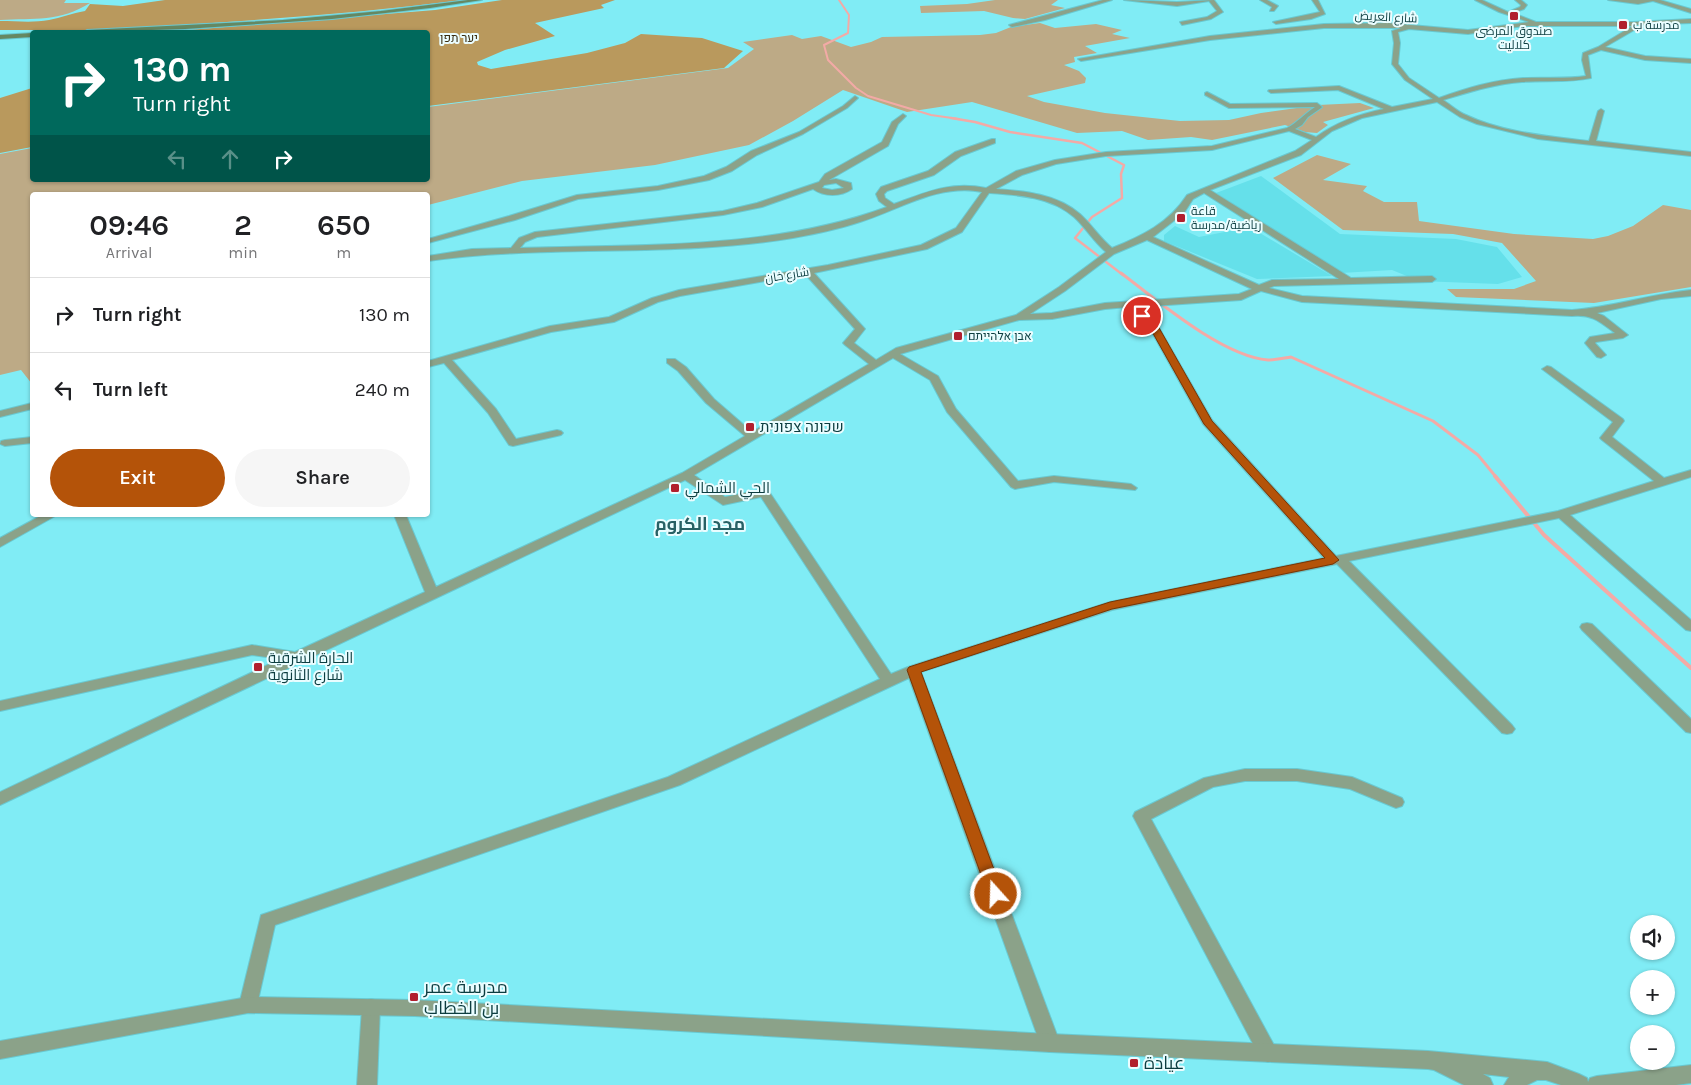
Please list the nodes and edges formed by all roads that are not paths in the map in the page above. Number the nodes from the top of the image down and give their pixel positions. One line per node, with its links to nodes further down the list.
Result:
1 (479, 0): 21 (main road)
2 (1109, 0): 19 (street)
3 (1127, 0): 4 (street)
4 (1210, 0): 16 (street)
5 (1263, 0): 11 (street)
6 (1315, 0): 15 (street)
7 (1478, 0): 13 (street)
8 (1518, 0): 13 (street)
9 (1611, 0): 10 (street)
10 (1653, 0): 12 (street)
11 (1272, 10)
12 (1691, 11)
13 (1510, 13): 17 (street)
14 (1691, 21): 18 (street, شارع العريض)
15 (1276, 22)
16 (1182, 23)
17 (1539, 24): 18 (street, شارع العريض); 20 (street, شارع العريض)
18 (1633, 24): 24 (street)
19 (1012, 25)
20 (1408, 28): 25 (street, شارع العريض); 30 (street)
21 (130, 30)
22 (30, 35): 23 (main road)
23 (0, 37)
24 (1600, 48): 26 (street); 30 (street)
25 (1081, 59)
26 (1691, 61)
27 (1271, 91): 31 (street)
28 (1207, 94): 34 (street)
29 (855, 98): 45 (street)
30 (1438, 100): 31 (street); 37 (street)
31 (1390, 109): 35 (street)
32 (1600, 111): 37 (street)
33 (904, 116): 39 (street)
34 (1289, 130): 35 (street); 42 (street)
35 (1316, 139): 41 (street)
36 (992, 141): 43 (street)
37 (1592, 143): 38 (street)
38 (1691, 154)
39 (838, 171): 40 (street); 40 (street)
40 (820, 186): 46 (street)
41 (1204, 190): 44 (street); 51 (street)
42 (987, 191): 43 (street); 47 (street); 49 (street, شارع خان)
43 (893, 207): 46 (street)
44 (1147, 236): 47 (street); 52 (street)
45 (430, 240)
46 (513, 251): 48 (street)
47 (1111, 252): 56 (street)
48 (430, 258)
49 (808, 272): 59 (street, شارع خان); 62 (street)
50 (1432, 279): 51 (street)
51 (1348, 281): 52 (street)
52 (1258, 288): 54 (street); 55 (street)
53 (1691, 293): 55 (street)
54 (1131, 305): 56 (street); 78 (street)
55 (1587, 312): 58 (street)
56 (1019, 317): 57 (street)
57 (893, 354): 62 (street); 73 (street)
58 (1601, 355)
59 (446, 359): 61 (street, شارع خان); 66 (street)
60 (671, 361): 67 (street)
61 (430, 363)
62 (875, 364): 67 (street)
63 (1547, 369): 72 (street)
64 (30, 406): 65 (street)
65 (0, 414)
66 (557, 433)
67 (751, 436): 71 (street)
68 (30, 440): 69 (street)
69 (5, 443)
70 (1691, 473): 72 (street)
71 (686, 475): 79 (street); 84 (street)
72 (1662, 482): 74 (street)
73 (1131, 488)
74 (1561, 514): 78 (street); 81 (street)
75 (47, 517): 77 (street)
76 (401, 517): 79 (street)
77 (0, 543)
78 (1337, 560): 83 (street); 87 (street)
79 (432, 594): 82 (street)
80 (1586, 627): 86 (street)
81 (1691, 627)
82 (298, 658): 85 (street); 88 (street)
83 (913, 670): 84 (street); 92 (street)
84 (889, 682): 90 (street)
85 (0, 706)
86 (1691, 728)
87 (1507, 729)
88 (0, 799)
89 (1396, 802): 94 (street)
90 (248, 1005): 91 (street); 93 (street)
91 (371, 1007): 92 (street); 98 (street)
92 (1050, 1043): 94 (street)
93 (0, 1050)
94 (1268, 1053): 95 (street)
95 (1428, 1060): 96 (street); 99 (street)
96 (1547, 1071): 100 (street); 101 (street)
97 (1691, 1074): 102 (street)
98 (367, 1085)
99 (1483, 1085)
100 (1514, 1085)
101 (1580, 1085)
102 (1597, 1085)

